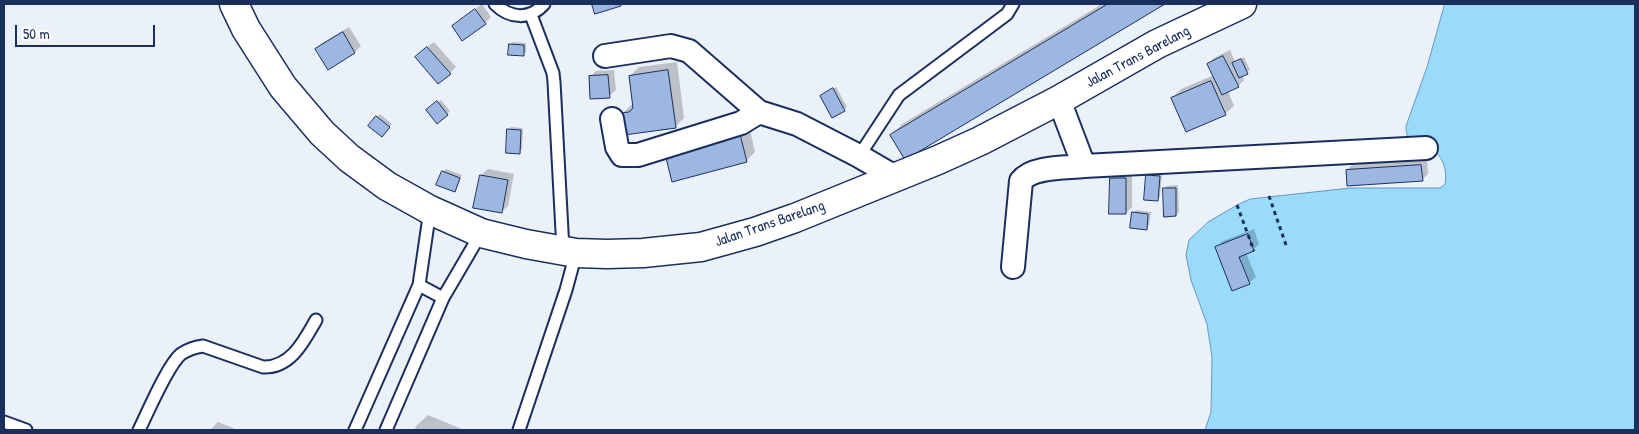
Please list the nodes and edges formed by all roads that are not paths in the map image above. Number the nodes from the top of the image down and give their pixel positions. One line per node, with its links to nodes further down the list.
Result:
1 (234, 4): 15 (highway, Jalan Trans Barelang)
2 (496, 4): 6 (lane)
3 (544, 4): 6 (lane)
4 (1013, 4): 12 (lane)
5 (1242, 4): 8 (highway, Jalan Trans Barelang)
6 (531, 15): 17 (lane)
7 (605, 56): 9 (street)
8 (1059, 100): 13 (street); 14 (highway, Jalan Trans Barelang)
9 (759, 112): 10 (street); 12 (street)
10 (612, 119)
11 (1426, 148): 13 (street)
12 (858, 156): 14 (street)
13 (1084, 166): 18 (street)
14 (896, 177): 17 (highway, Jalan Trans Barelang)
15 (430, 210): 16 (highway, Jalan Trans Barelang); 19 (lane)
16 (481, 233): 17 (highway, Jalan Trans Barelang); 20 (lane)
17 (569, 251): 27 (lane)
18 (1013, 267)
19 (419, 285): 20 (lane); 25 (lane)
20 (443, 298): 26 (lane)
21 (316, 320): 24 (lane)
22 (4, 422): 23 (lane)
23 (26, 430)
24 (139, 430)
25 (355, 430)
26 (386, 430)
27 (519, 430)

